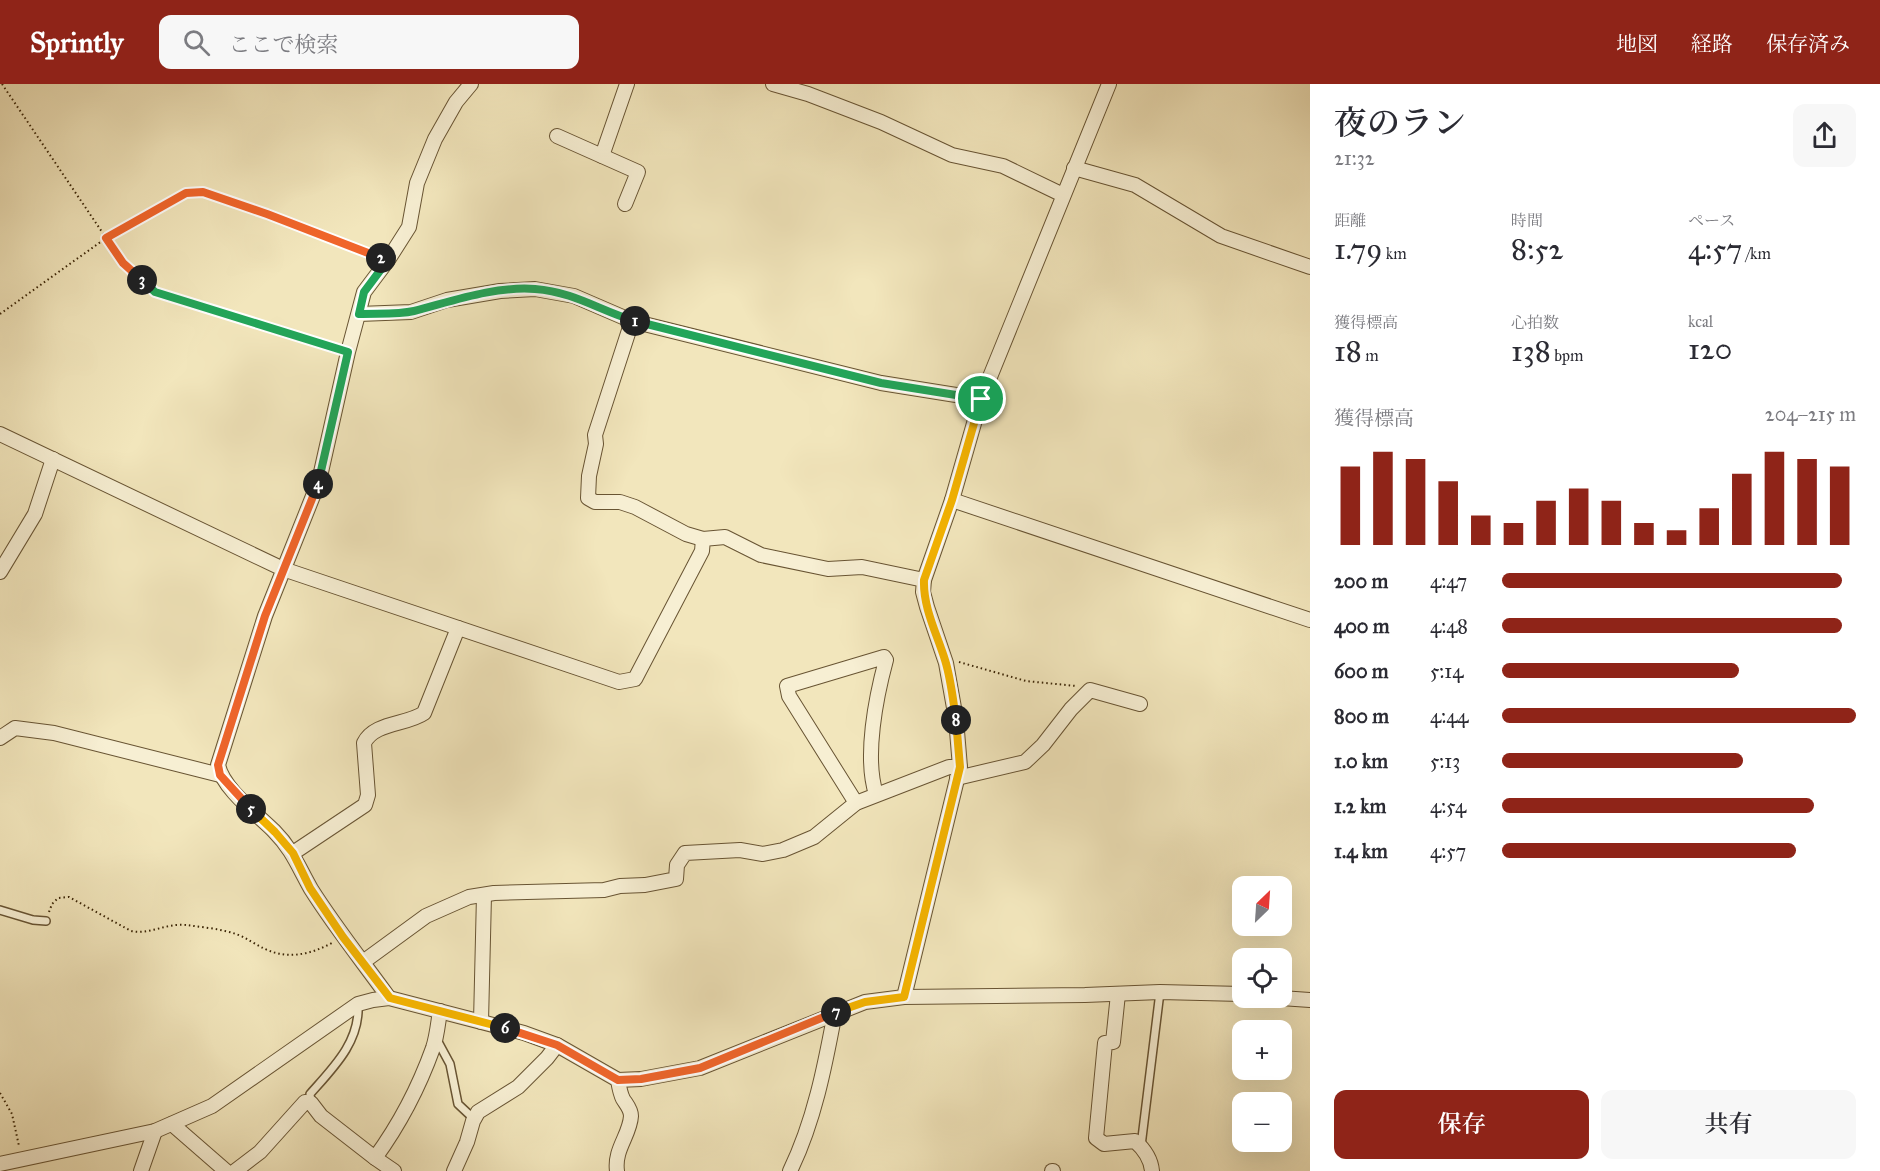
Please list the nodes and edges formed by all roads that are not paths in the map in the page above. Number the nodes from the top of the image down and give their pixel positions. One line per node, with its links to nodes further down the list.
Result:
1 (471, 84): 11 (street)
2 (627, 84): 6 (street)
3 (773, 84): 8 (street)
4 (1109, 84): 7 (street)
5 (557, 136): 6 (street)
6 (602, 156): 9 (street)
7 (1074, 168): 8 (street); 10 (street)
8 (1063, 195): 13 (street)
9 (625, 204)
10 (1310, 267)
11 (359, 314): 12 (street); 18 (street)
12 (632, 321): 13 (street); 17 (street)
13 (981, 399): 16 (street)
14 (0, 434): 15 (street)
15 (53, 459): 18 (street); 19 (street)
16 (952, 500): 20 (street); 21 (street)
17 (703, 539): 20 (street); 22 (street)
18 (284, 568): 22 (street); 26 (street)
19 (0, 572)
20 (924, 580): 25 (street)
21 (1310, 620)
22 (458, 628): 29 (street)
23 (1140, 704): 25 (street)
24 (0, 738): 26 (street)
25 (959, 773): 27 (street); 37 (street)
26 (220, 775): 29 (street)
27 (876, 794): 28 (street); 28 (street)
28 (856, 803): 30 (street)
29 (293, 853): 33 (street)
30 (484, 895): 33 (street); 44 (street)
31 (0, 910): 32 (lane)
32 (46, 921)
33 (363, 962): 38 (street)
34 (1160, 992): 35 (street); 36 (street); 52 (lane)
35 (1118, 994): 37 (street); 52 (street)
36 (1232, 994)
37 (904, 997): 43 (street)
38 (390, 998): 41 (street); 42 (street)
39 (1292, 999): 40 (street)
40 (1310, 1000)
41 (358, 1004): 48 (lane); 50 (street)
42 (440, 1011): 44 (street); 45 (street)
43 (836, 1012): 47 (street); 61 (street)
44 (481, 1022): 46 (street)
45 (436, 1038): 49 (lane); 53 (street)
46 (557, 1045): 47 (street); 49 (street)
47 (618, 1080): 60 (street)
48 (311, 1103): 53 (street); 57 (street)
49 (474, 1119): 59 (street)
50 (172, 1124): 51 (street); 56 (street)
51 (155, 1131): 54 (street); 55 (street)
52 (1141, 1146): 62 (street)
53 (375, 1158): 58 (street)
54 (0, 1164)
55 (141, 1171)
56 (226, 1171)
57 (235, 1171)
58 (394, 1171)
59 (454, 1171)
60 (616, 1171)
61 (790, 1171)
62 (1152, 1171)

